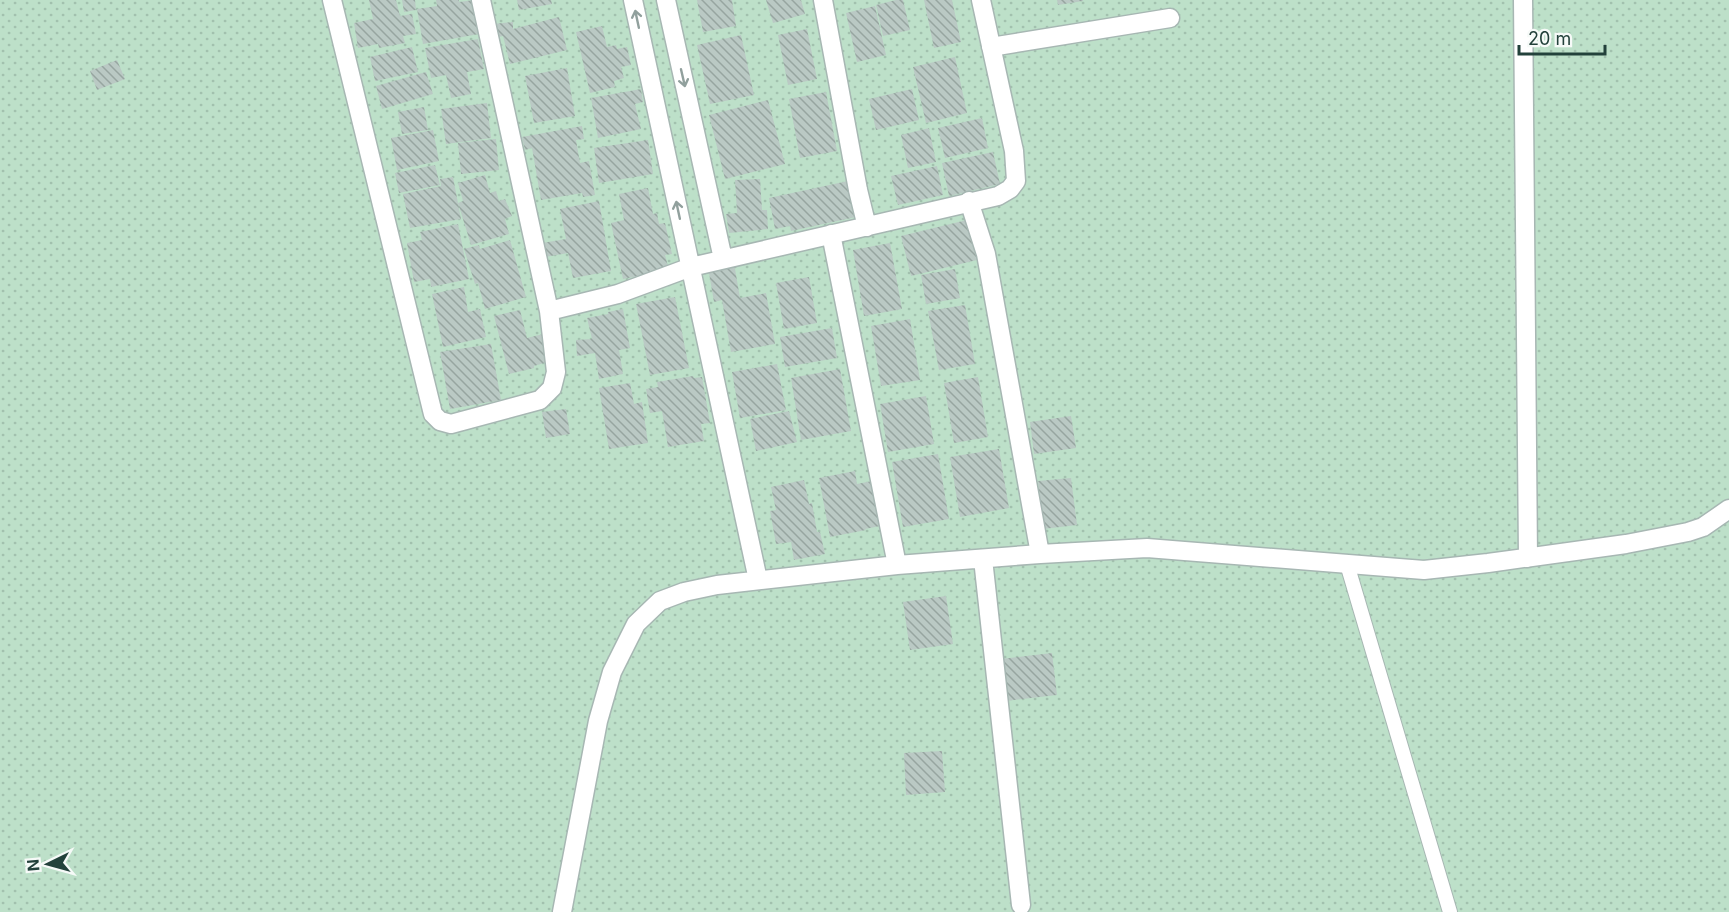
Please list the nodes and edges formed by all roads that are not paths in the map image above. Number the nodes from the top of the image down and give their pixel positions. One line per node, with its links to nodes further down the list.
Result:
1 (332, 0): 15 (street)
2 (481, 0): 15 (street)
3 (633, 0): 14 (street, one-way to 3)
4 (666, 0): 13 (street, one-way to 13)
5 (823, 0): 11 (street)
6 (981, 0): 9 (street)
7 (1523, 0): 18 (street)
8 (1170, 18): 9 (street)
9 (992, 47): 10 (street)
10 (969, 201): 11 (street); 17 (street)
11 (867, 227): 12 (street)
12 (831, 234): 13 (street); 21 (street)
13 (723, 259): 14 (street)
14 (691, 267): 15 (street); 22 (street)
15 (549, 311)
16 (1729, 509): 18 (street)
17 (1040, 554): 19 (street); 20 (street)
18 (1528, 558): 20 (street)
19 (983, 559): 21 (street); 23 (street)
20 (1347, 564): 25 (lane)
21 (897, 565): 22 (street)
22 (758, 580): 24 (street)
23 (1021, 905)
24 (562, 912)
25 (1450, 912)

